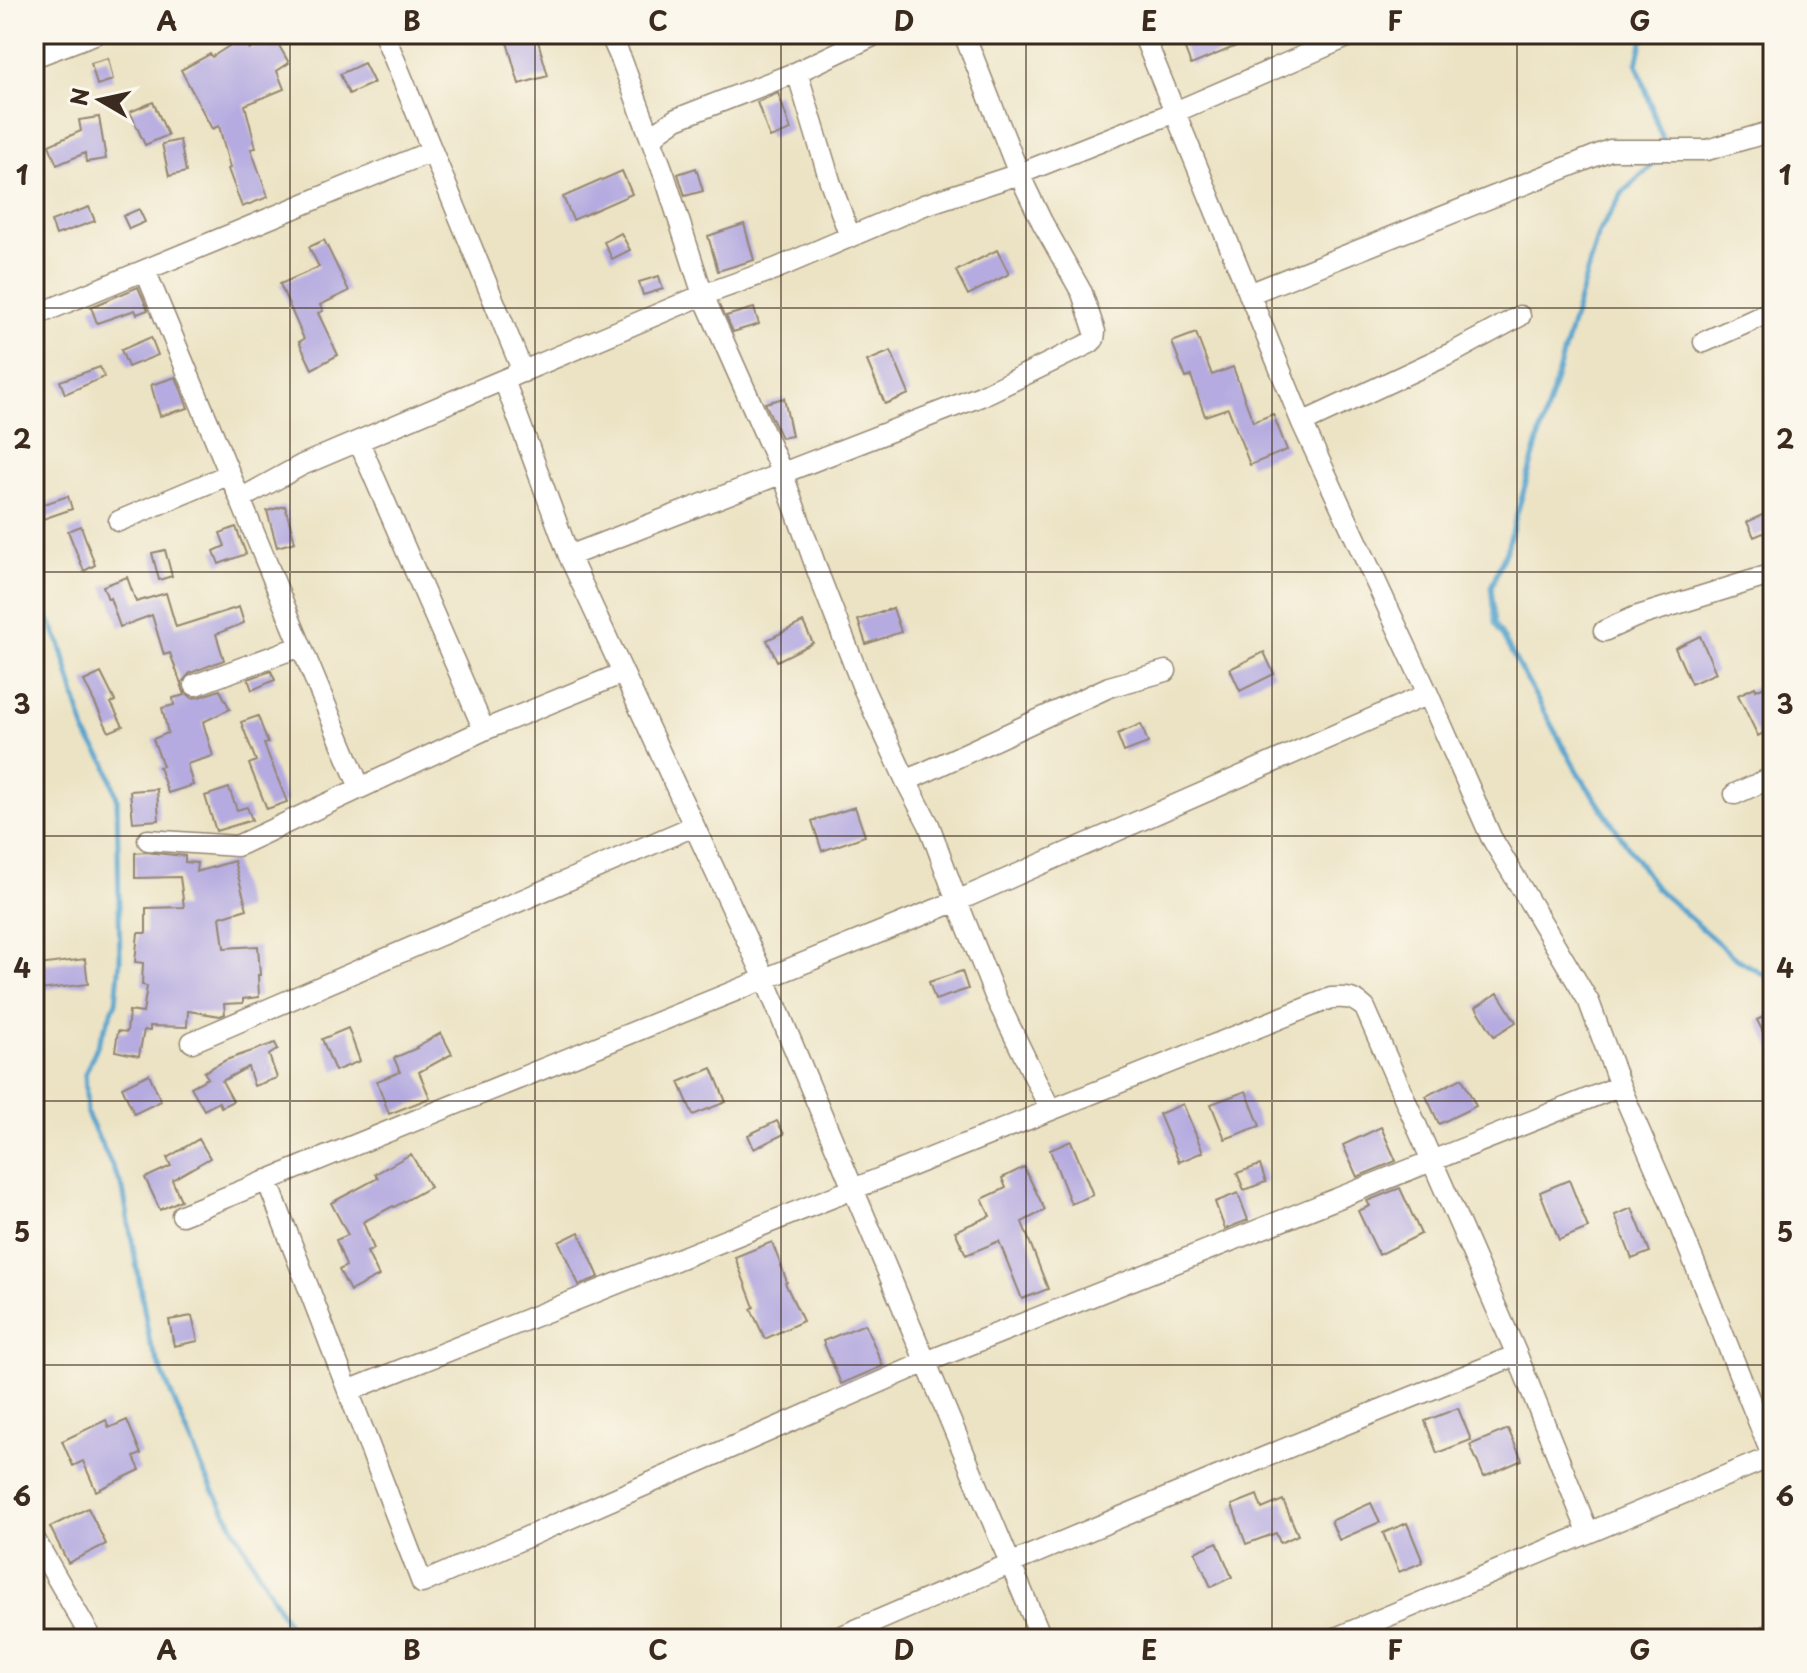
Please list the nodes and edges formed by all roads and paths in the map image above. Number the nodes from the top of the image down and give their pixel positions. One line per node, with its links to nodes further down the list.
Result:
1 (95, 34): 8 (street)
2 (384, 34): 13 (street)
3 (610, 34): 12 (street)
4 (877, 34): 9 (street)
5 (964, 34): 14 (street)
6 (1143, 34): 10 (street)
7 (1354, 34): 10 (street)
8 (34, 57)
9 (797, 72): 12 (street); 15 (street)
10 (1175, 112): 14 (street); 17 (street)
11 (1773, 131): 17 (street)
12 (652, 140): 18 (street)
13 (432, 151): 16 (street); 23 (street)
14 (1019, 174): 15 (street); 27 (street)
15 (850, 237): 18 (street)
16 (145, 270): 20 (street); 26 (street)
17 (1249, 294): 24 (street)
18 (703, 295): 23 (street); 27 (street)
19 (1773, 311): 22 (street)
20 (34, 316)
21 (1520, 316): 24 (street)
22 (1704, 342)
23 (514, 376): 25 (street); 30 (street)
24 (1302, 423): 37 (street)
25 (359, 442): 28 (street); 38 (street)
26 (230, 474): 28 (street); 29 (street)
27 (783, 475): 30 (street); 40 (street)
28 (240, 499): 33 (street)
29 (119, 521)
30 (569, 556): 35 (street)
31 (1773, 574): 32 (street)
32 (1604, 631)
33 (301, 646): 36 (street); 41 (street)
34 (1166, 671): 40 (street)
35 (623, 673): 38 (street); 43 (street)
36 (195, 685)
37 (1428, 694): 45 (street); 48 (street)
38 (484, 730): 41 (street)
39 (1773, 777): 42 (street)
40 (906, 781): 45 (street)
41 (360, 788): 44 (street)
42 (1735, 794)
43 (694, 826): 46 (street); 47 (street)
44 (148, 840)
45 (957, 901): 46 (street); 49 (street)
46 (765, 979): 51 (street); 52 (street)
47 (192, 1042)
48 (1620, 1086): 50 (street); 57 (street)
49 (1050, 1109): 50 (street); 52 (street)
50 (1433, 1161): 54 (street); 55 (street)
51 (267, 1180): 53 (street); 56 (street)
52 (853, 1188): 55 (street); 56 (street)
53 (182, 1215)
54 (1517, 1355): 58 (street); 60 (street)
55 (926, 1362): 56 (street); 60 (street)
56 (348, 1391)
57 (1773, 1457): 58 (street)
58 (1588, 1532): 65 (street)
59 (34, 1538): 62 (street)
60 (1010, 1563): 63 (street); 64 (street)
61 (1773, 1633): 66 (street)
62 (92, 1639)
63 (835, 1639)
64 (1042, 1639)
65 (1335, 1639)
66 (1758, 1639)

